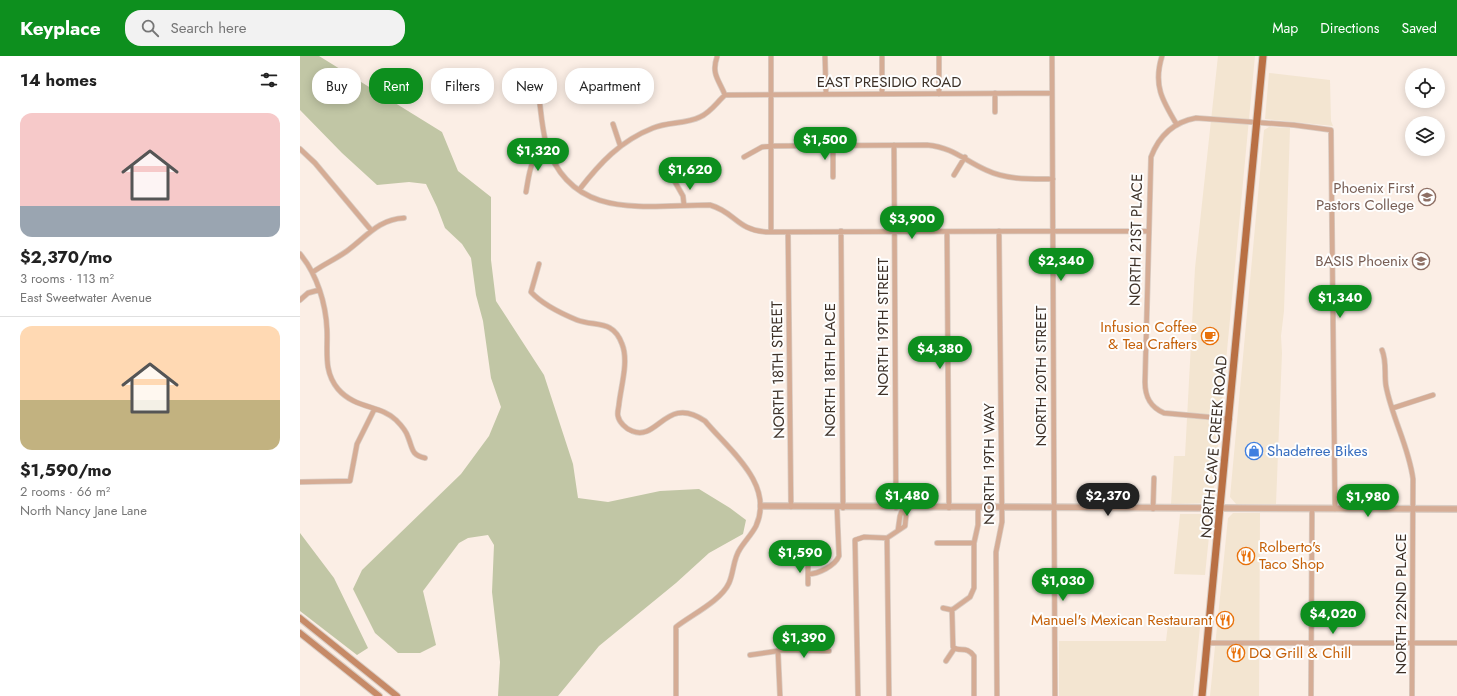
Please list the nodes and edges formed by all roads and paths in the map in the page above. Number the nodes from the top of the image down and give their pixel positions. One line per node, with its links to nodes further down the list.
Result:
1 (771, 56): 10 (street)
2 (1052, 56): 9 (street, NORTH 20TH STREET)
3 (1162, 56): 20 (street)
4 (1263, 56): 18 (main road, NORTH CAVE CREEK ROAD)
5 (717, 57): 15 (street)
6 (825, 57): 11 (street)
7 (882, 57): 12 (street)
8 (939, 57): 13 (street)
9 (1052, 93): 14 (street, EAST PRESIDIO ROAD); 31 (street, NORTH 20TH STREET)
10 (771, 94): 11 (street, EAST PRESIDIO ROAD); 15 (street, EAST PRESIDIO ROAD); 24 (street)
11 (826, 94): 12 (street, EAST PRESIDIO ROAD)
12 (882, 94): 13 (street, EAST PRESIDIO ROAD)
13 (939, 94): 14 (street, EAST PRESIDIO ROAD)
14 (995, 94): 17 (street)
15 (725, 95): 21 (street)
16 (540, 104): 25 (street)
17 (995, 112)
18 (1256, 122): 20 (street); 55 (main road, NORTH CAVE CREEK ROAD); 71 (street)
19 (613, 124): 21 (street)
20 (1176, 125): 39 (street, NORTH 21ST PLACE)
21 (620, 145): 33 (street)
22 (833, 145): 23 (street); 24 (street); 30 (street)
23 (894, 145): 28 (street); 43 (street, NORTH 19TH STREET)
24 (771, 146): 27 (street); 40 (street)
25 (548, 147): 33 (street); 34 (street)
26 (300, 149): 37 (street)
27 (744, 157)
28 (965, 157): 29 (street); 31 (street)
29 (954, 176)
30 (833, 177)
31 (1053, 179): 45 (street, NORTH 20TH STREET)
32 (675, 182): 35 (street)
33 (579, 190): 35 (street)
34 (526, 192)
35 (684, 206): 40 (street)
36 (404, 218): 37 (street)
37 (371, 230): 48 (street)
38 (999, 231): 44 (street); 45 (street); 65 (street, NORTH 19TH WAY)
39 (1148, 231): 45 (street); 55 (street, NORTH 21ST PLACE)
40 (771, 232): 41 (street)
41 (788, 232): 42 (street); 60 (street, NORTH 18TH STREET)
42 (841, 232): 43 (street); 61 (street, NORTH 18TH PLACE)
43 (894, 232): 44 (street); 62 (street, NORTH 19TH STREET)
44 (947, 232): 64 (street)
45 (1052, 232): 68 (street, NORTH 20TH STREET)
46 (300, 254): 48 (street)
47 (539, 264): 59 (street)
48 (313, 272): 49 (street)
49 (319, 290): 50 (street); 54 (street)
50 (300, 300)
51 (1382, 350): 53 (street, NORTH 22ND PLACE)
52 (1433, 395): 53 (street)
53 (1392, 408): 72 (street, NORTH 22ND PLACE)
54 (374, 410): 56 (street); 58 (street)
55 (1230, 419): 66 (main road, NORTH CAVE CREEK ROAD)
56 (425, 458)
57 (1154, 478): 69 (street)
58 (300, 482)
59 (761, 506): 60 (street); 95 (street)
60 (791, 507): 61 (street)
61 (840, 508): 62 (street); 78 (street, NORTH 18TH PLACE)
62 (896, 508): 63 (street)
63 (903, 508): 64 (street); 74 (street)
64 (949, 508): 67 (street)
65 (1001, 508): 67 (street); 68 (street); 100 (street, NORTH 19TH WAY)
66 (1221, 508): 69 (street); 70 (street); 84 (main road, NORTH CAVE CREEK ROAD)
67 (978, 509): 76 (street)
68 (1054, 509): 69 (street); 101 (street, NORTH 20TH STREET)
69 (1153, 509)
70 (1312, 509): 71 (street); 85 (street)
71 (1334, 509): 72 (street)
72 (1413, 509): 73 (street); 86 (street, NORTH 22ND PLACE)
73 (1457, 509)
74 (887, 538): 97 (street); 98 (street)
75 (937, 543): 76 (street)
76 (974, 544): 81 (street)
77 (808, 563): 78 (street)
78 (808, 574): 79 (street)
79 (808, 584)
80 (943, 608): 81 (street)
81 (952, 610): 88 (street)
82 (300, 618): 94 (main road)
83 (300, 633): 93 (main road)
84 (1208, 643): 85 (street); 102 (main road, NORTH CAVE CREEK ROAD)
85 (1312, 643): 86 (street); 103 (street)
86 (1413, 643): 87 (street); 104 (street, NORTH 22ND PLACE)
87 (1457, 644)
88 (954, 649): 92 (street); 99 (street)
89 (828, 651): 90 (street)
90 (778, 652): 91 (street); 96 (street)
91 (750, 655)
92 (946, 661)
93 (379, 696)
94 (397, 696)
95 (676, 696)
96 (780, 696)
97 (858, 696)
98 (889, 696)
99 (974, 696)
100 (997, 696)
101 (1055, 696)
102 (1202, 696)
103 (1311, 696)
104 (1412, 696)

